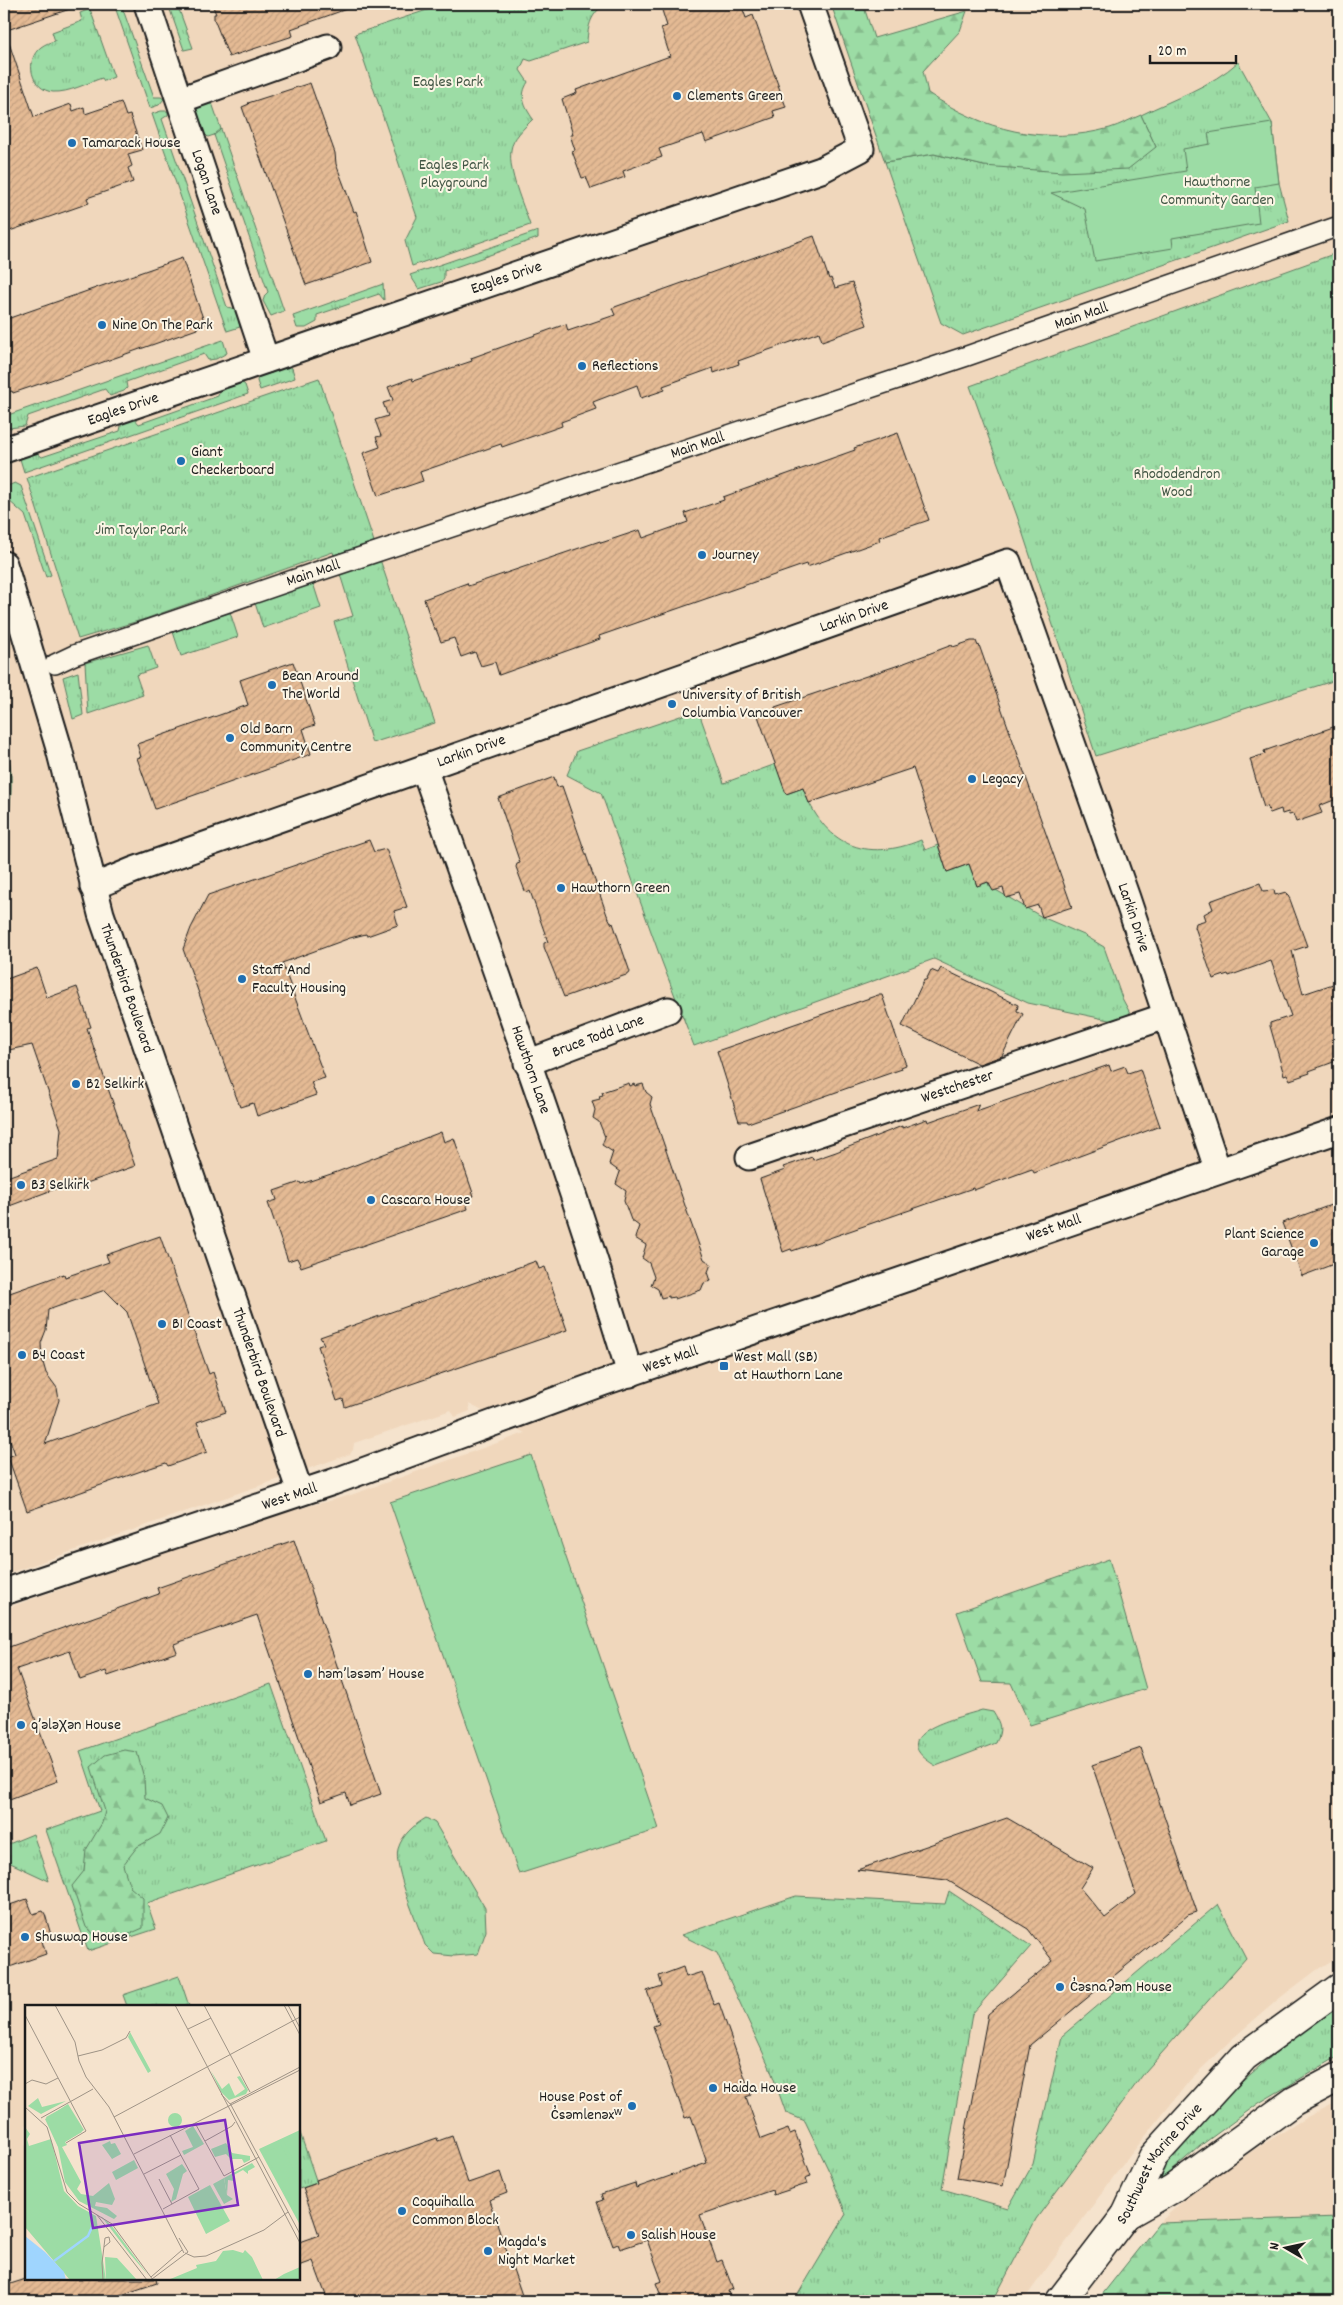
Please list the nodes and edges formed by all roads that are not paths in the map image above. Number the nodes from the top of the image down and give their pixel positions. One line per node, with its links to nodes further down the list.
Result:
1 (147, 4): 4 (street, Logan Lane)
2 (810, 4): 6 (street, Eagles Drive)
3 (328, 47): 4 (street)
4 (180, 100): 6 (street, Logan Lane)
5 (1339, 226): 9 (street, Main Mall)
6 (266, 360): 7 (street, Eagles Drive)
7 (4, 450)
8 (4, 564): 11 (street, Thunderbird Boulevard)
9 (55, 664)
10 (424, 768): 11 (street, Larkin Drive); 13 (street, Larkin Drive); 14 (street, Hawthorn Lane)
11 (94, 887): 19 (street, Thunderbird Boulevard)
12 (668, 1010): 14 (street, Bruce Todd Lane)
13 (1166, 1016): 16 (street, Westchester); 17 (street, Larkin Drive)
14 (527, 1063): 18 (street, Hawthorn Lane)
15 (1339, 1130): 17 (street, West Mall)
16 (749, 1157)
17 (1218, 1171): 18 (street, West Mall)
18 (630, 1374): 19 (street, West Mall)
19 (300, 1492): 20 (street, West Mall)
20 (4, 1592)
21 (1339, 1988): 23 (street, Southwest Marine Drive)
22 (1339, 2077): 23 (street, Southwest Marine Drive)
23 (1126, 2215): 24 (street)
24 (1060, 2301)

